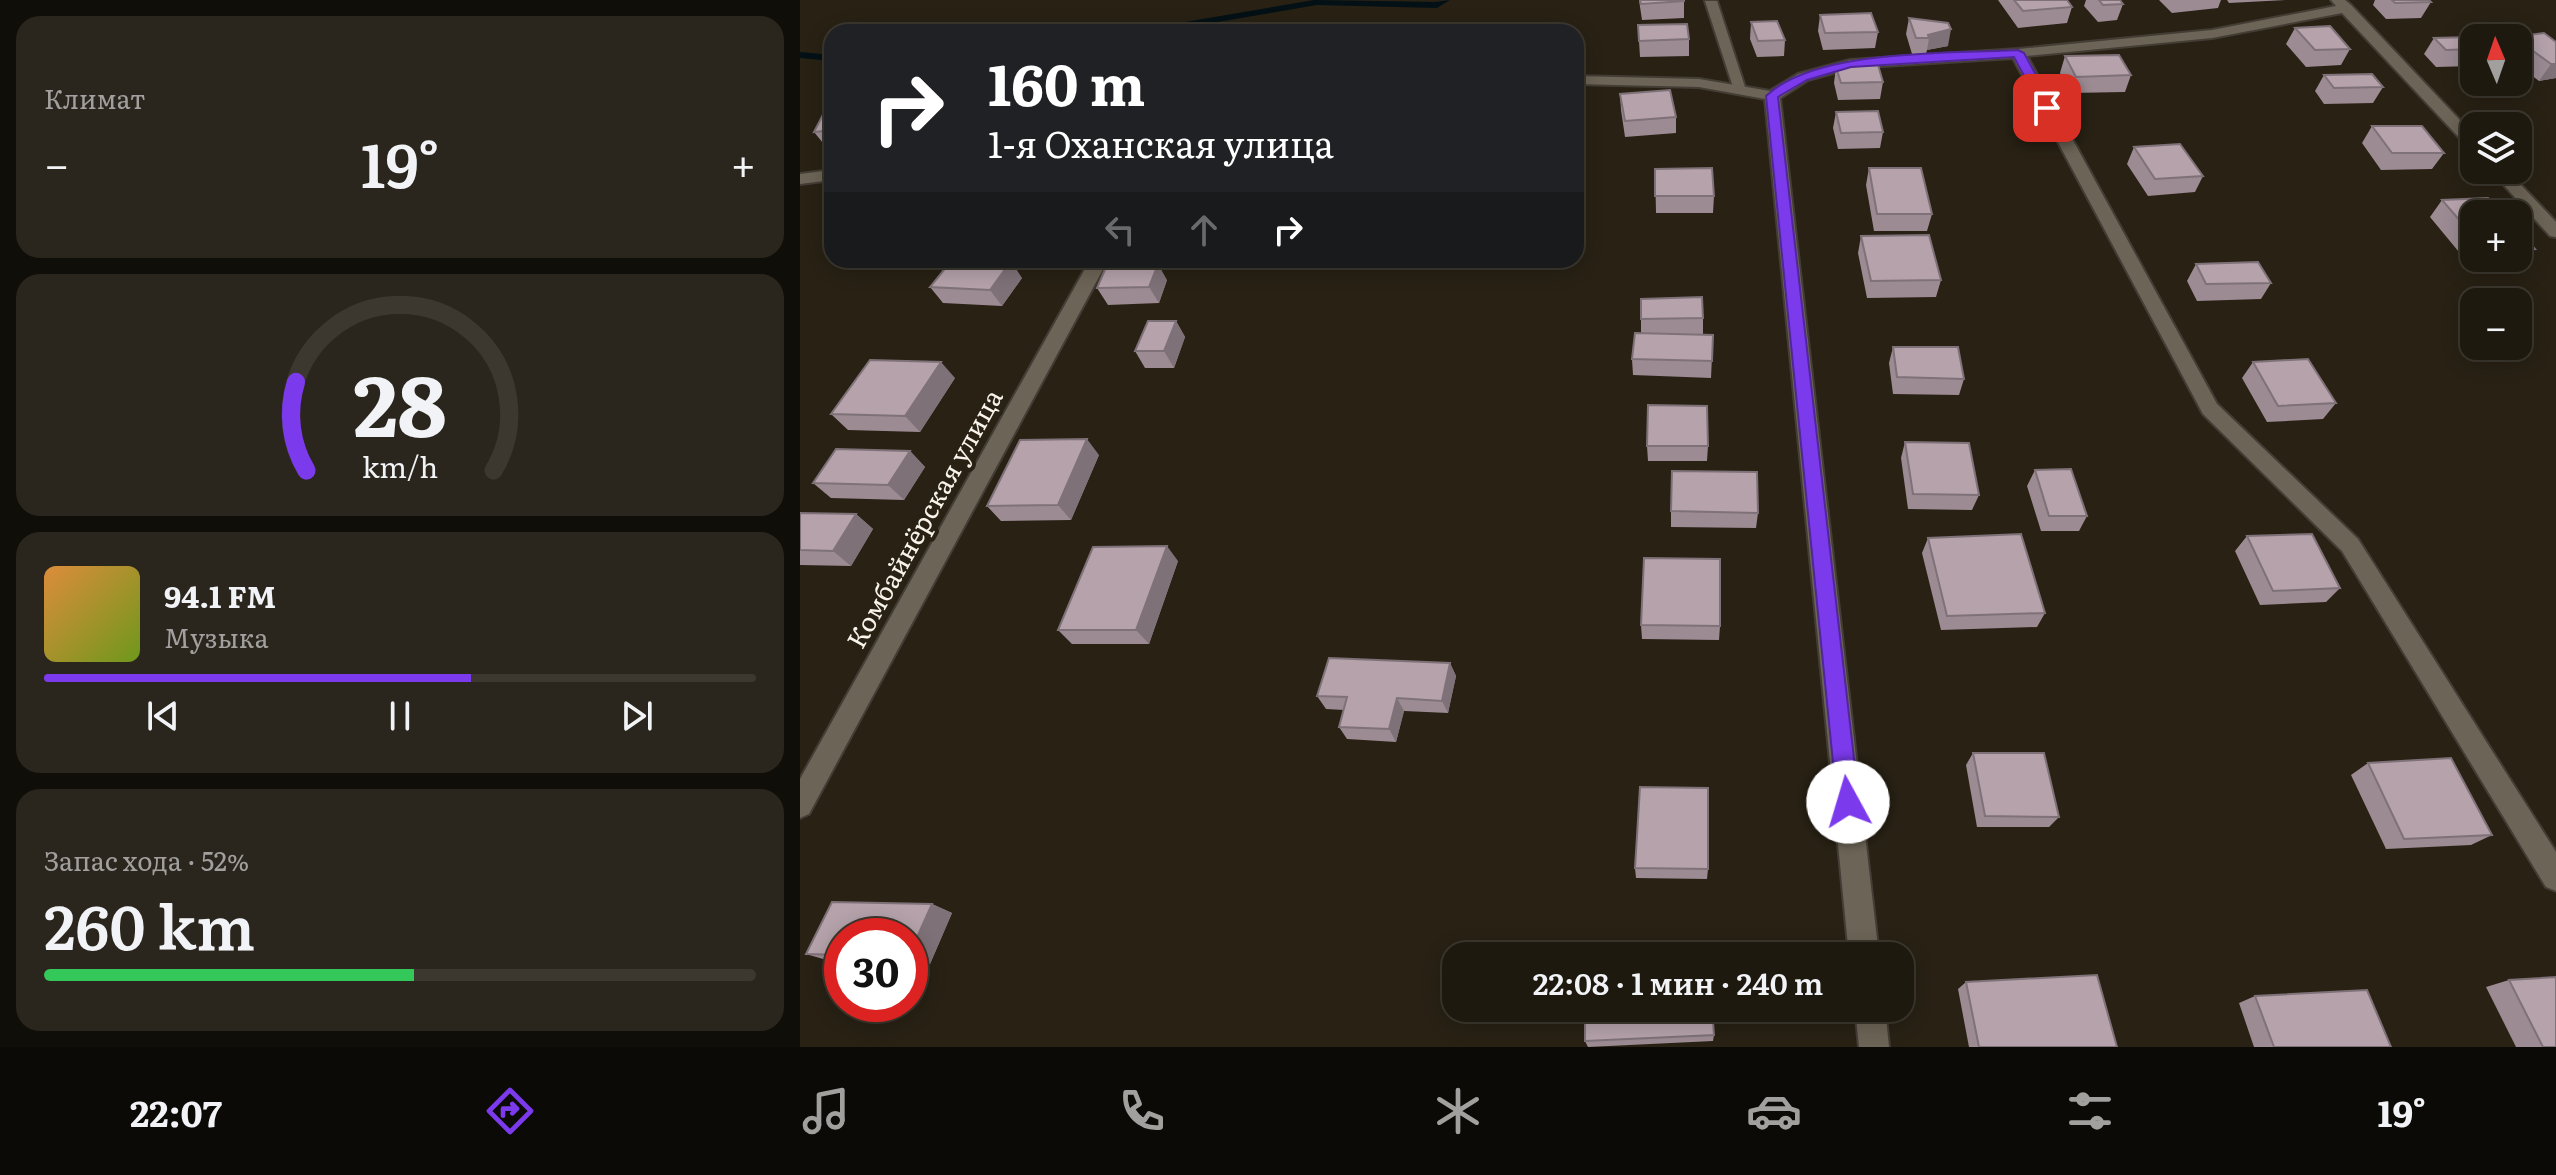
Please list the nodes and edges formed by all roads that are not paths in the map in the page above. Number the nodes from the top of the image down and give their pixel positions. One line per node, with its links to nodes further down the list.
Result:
1 (1711, 1): 5 (lane)
2 (2342, 4): 3 (street); 7 (street)
3 (2018, 53): 6 (street); 14 (street)
4 (1584, 80): 5 (street)
5 (1739, 87): 6 (street)
6 (1772, 96): 15 (street)
7 (2460, 129)
8 (824, 176): 9 (street)
9 (800, 179)
10 (2511, 184): 11 (street)
11 (2556, 232)
12 (1095, 268): 13 (street, Комбайнёрская улица)
13 (800, 805)
14 (2556, 877)
15 (1863, 942)
16 (1871, 1022): 17 (street)
17 (1874, 1047)

